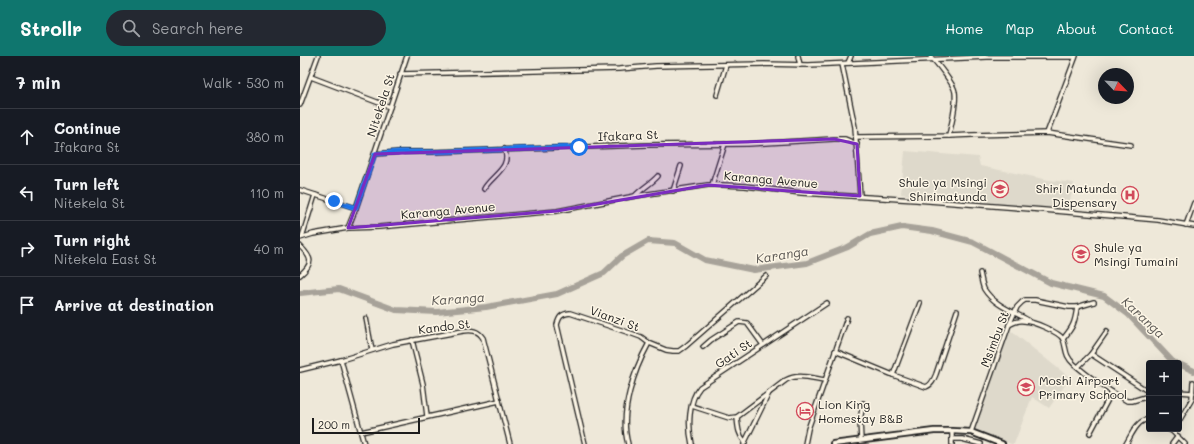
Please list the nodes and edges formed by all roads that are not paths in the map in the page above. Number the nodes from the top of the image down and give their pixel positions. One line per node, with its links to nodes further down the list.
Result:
1 (318, 56): 14 (street)
2 (407, 56): 13 (street, Nitekela St)
3 (798, 56): 12 (street)
4 (851, 56): 9 (street)
5 (930, 56): 8 (street)
6 (1049, 56): 7 (street); 8 (street)
7 (1076, 56): 19 (street)
8 (934, 60): 9 (street); 20 (street)
9 (848, 63): 10 (street)
10 (842, 64): 12 (street); 21 (street)
11 (726, 65): 12 (street); 13 (street); 16 (street)
12 (800, 65)
13 (400, 74): 18 (street, Nitekela St)
14 (311, 77): 15 (street); 18 (street)
15 (302, 95): 17 (street)
16 (716, 95)
17 (300, 105)
18 (390, 107): 26 (street, Nitekela St)
19 (1047, 133): 20 (street); 24 (street)
20 (949, 136): 21 (street)
21 (856, 137): 23 (street)
22 (725, 144): 23 (street, Ifakara St); 25 (street, Ifakara St); 29 (street)
23 (856, 144): 35 (street)
24 (1131, 145)
25 (504, 149): 26 (street, Ifakara St); 30 (street)
26 (375, 154): 37 (street, Nitekela St)
27 (681, 166): 32 (street)
28 (658, 176): 34 (street)
29 (712, 185): 32 (street, Karanga Avenue); 35 (street, Karanga Avenue)
30 (484, 189)
31 (300, 190): 33 (street)
32 (673, 191): 34 (street, Karanga Avenue)
33 (315, 195): 37 (street); 41 (street)
34 (635, 196): 40 (street, Karanga Avenue)
35 (860, 196): 38 (street, Karanga Avenue)
36 (1194, 203): 38 (street)
37 (356, 208): 40 (street, Nitekela St)
38 (1186, 224): 39 (street, Karanga Avenue)
39 (1194, 226)
40 (348, 228): 41 (street, Karanga Avenue)
41 (301, 238)
42 (300, 246): 44 (street)
43 (980, 273): 51 (street)
44 (300, 275)
45 (766, 276): 59 (street, Vianzi St)
46 (827, 302): 60 (street, Gati St)
47 (1094, 302): 49 (street, Msimbu St)
48 (920, 303): 68 (street)
49 (1077, 307): 51 (street, Msimbu St); 57 (street)
50 (957, 311): 68 (street)
51 (1015, 313): 54 (street); 55 (street, Msimbu St)
52 (366, 318): 62 (street)
53 (847, 318): 63 (street)
54 (1030, 321): 55 (street); 57 (street)
55 (1010, 325): 86 (street, Msimbu St)
56 (1107, 331): 64 (street)
57 (1063, 339): 66 (street)
58 (412, 340): 62 (street, Kando St); 77 (street, Kando St); 80 (street)
59 (649, 343): 95 (street, Vianzi St); 96 (street)
60 (763, 345): 61 (street); 79 (street, Gati St)
61 (703, 347)
62 (372, 350): 65 (street, Kando St)
63 (835, 351): 68 (street); 69 (street)
64 (1090, 354): 66 (street); 71 (street)
65 (341, 360): 67 (street, Kando St); 85 (street)
66 (1078, 367): 73 (street)
67 (300, 370)
68 (892, 375)
69 (824, 380): 72 (street); 98 (street)
70 (1193, 382): 75 (street)
71 (1146, 390)
72 (770, 392): 82 (street); 92 (street)
73 (1112, 392): 76 (street); 88 (street)
74 (1182, 392): 75 (street)
75 (1193, 393): 81 (street)
76 (1146, 397)
77 (499, 401): 80 (street); 94 (street, Kando St)
78 (863, 403): 91 (street)
79 (692, 406): 82 (street); 97 (street, Gati St)
80 (427, 416): 85 (street)
81 (1182, 416)
82 (737, 417): 92 (street)
83 (1146, 420): 103 (street)
84 (952, 431): 86 (street); 90 (street); 91 (street)
85 (361, 432): 93 (street)
86 (971, 432): 102 (street)
87 (1175, 432): 89 (street)
88 (1090, 433)
89 (1178, 436): 104 (street); 105 (street)
90 (952, 439): 100 (street); 101 (street)
91 (861, 440): 99 (street)
92 (745, 443)
93 (364, 444)
94 (510, 444)
95 (585, 444)
96 (628, 444)
97 (692, 444)
98 (806, 444)
99 (833, 444)
100 (952, 444)
101 (982, 444)
102 (1002, 444)
103 (1126, 444)
104 (1172, 444)
105 (1185, 444)

